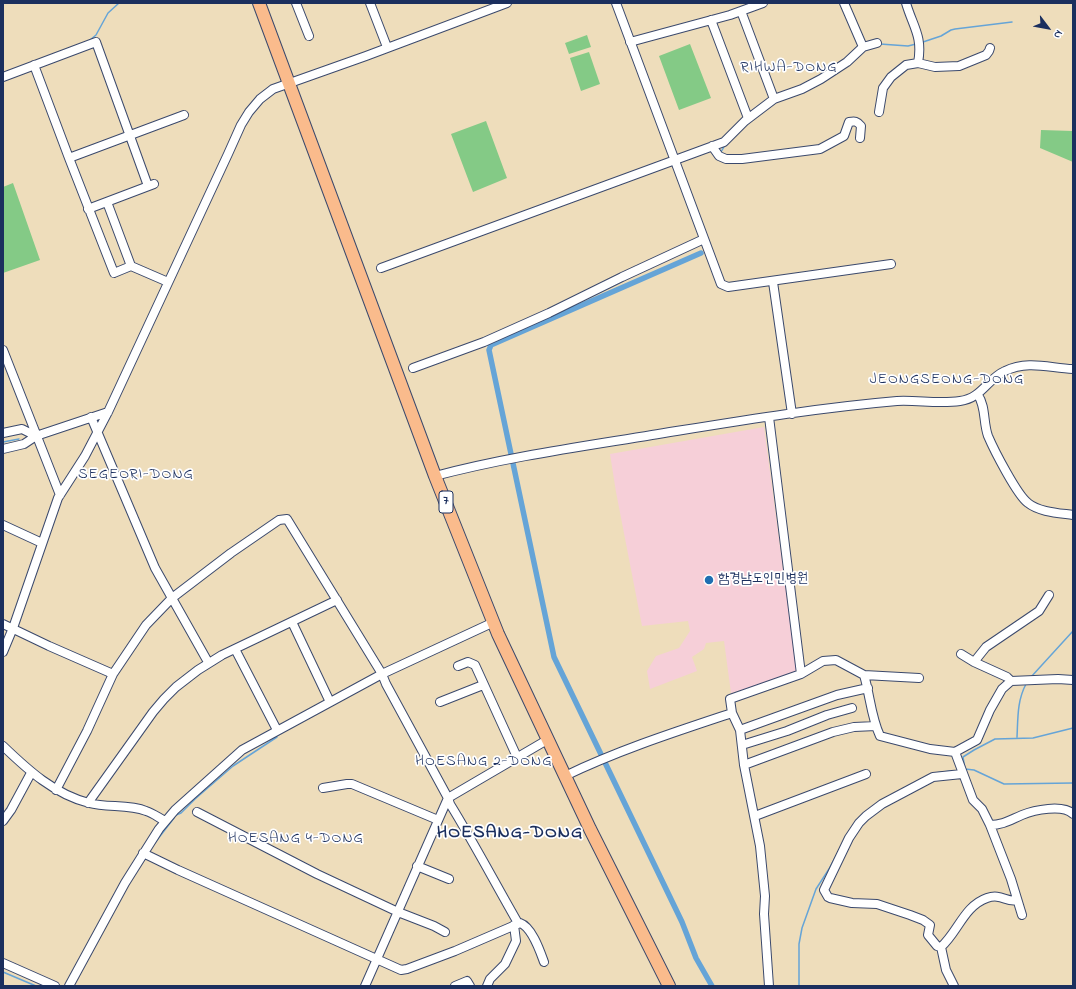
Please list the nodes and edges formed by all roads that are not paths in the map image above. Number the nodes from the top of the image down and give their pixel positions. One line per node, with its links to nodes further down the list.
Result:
1 (259, 3): 20 (highway, 7)
2 (296, 3): 11 (street)
3 (370, 3): 15 (street)
4 (507, 3): 15 (street)
5 (616, 3): 12 (street)
6 (763, 3): 9 (street)
7 (844, 3): 14 (street)
8 (906, 3): 17 (street)
9 (741, 11): 10 (street); 21 (street)
10 (711, 20): 12 (street); 24 (street)
11 (309, 36)
12 (630, 42): 29 (street)
13 (877, 43): 14 (street)
14 (863, 47): 21 (street)
15 (387, 48): 20 (street)
16 (990, 48): 17 (street)
17 (918, 62): 22 (street)
18 (34, 65): 19 (street); 25 (street); 28 (street)
19 (3, 77)
20 (289, 83): 36 (street); 50 (highway, 7)
21 (774, 99): 24 (street)
22 (879, 112)
23 (184, 115): 25 (street)
24 (748, 118): 27 (street)
25 (130, 135): 28 (street); 30 (street)
26 (860, 138): 27 (street)
27 (712, 146): 29 (street)
28 (69, 158): 31 (street)
29 (674, 160): 32 (street); 35 (street)
30 (107, 202): 31 (street); 34 (street)
31 (88, 209): 34 (street)
32 (704, 239): 37 (street); 39 (street)
33 (891, 264): 37 (street)
34 (131, 266): 36 (street)
35 (381, 268)
36 (168, 282): 42 (street)
37 (773, 282): 43 (street)
38 (3, 350): 48 (street)
39 (413, 368)
40 (1073, 369): 41 (street)
41 (978, 395): 43 (street); 52 (street)
42 (108, 412): 44 (street); 46 (street)
43 (792, 414): 45 (street)
44 (91, 417): 46 (street); 48 (street)
45 (769, 417): 50 (street); 70 (street)
46 (98, 432): 51 (street); 56 (street)
47 (3, 433): 48 (street)
48 (36, 436): 49 (street); 51 (street)
49 (3, 449)
50 (435, 476): 59 (highway, 7)
51 (60, 495): 54 (street)
52 (1073, 515)
53 (3, 525): 54 (street)
54 (42, 543): 61 (street)
55 (1049, 595): 66 (street)
56 (172, 598): 57 (street); 65 (street); 68 (street)
57 (337, 600): 58 (street); 69 (street)
58 (292, 622): 62 (street); 77 (street)
59 (494, 622): 69 (street); 84 (highway, 7)
60 (3, 624): 61 (street)
61 (13, 628): 63 (street); 68 (street)
62 (235, 649): 65 (street); 82 (street)
63 (3, 652)
64 (961, 654): 66 (street)
65 (208, 662): 97 (street)
66 (974, 662): 74 (street)
67 (458, 666): 75 (street)
68 (113, 674): 95 (street)
69 (382, 674): 77 (street); 96 (street)
70 (801, 674): 71 (street); 80 (street)
71 (864, 674): 72 (street); 76 (street)
72 (919, 678)
73 (1073, 680): 74 (street)
74 (1011, 681): 87 (street)
75 (483, 686): 78 (street); 88 (street)
76 (868, 688): 81 (street); 83 (street)
77 (330, 702): 82 (street)
78 (440, 702)
79 (852, 708): 85 (street)
80 (732, 713): 83 (street); 93 (street)
81 (876, 726): 87 (street); 89 (street)
82 (278, 730): 103 (street)
83 (740, 730): 85 (street)
84 (548, 740): 88 (street); 93 (highway, 7)
85 (742, 745): 89 (street)
86 (3, 746): 90 (street)
87 (955, 752): 92 (street)
88 (517, 757): 96 (street)
89 (744, 765): 100 (street)
90 (32, 773): 95 (street); 102 (street)
91 (866, 774): 100 (street)
92 (962, 774): 104 (street); 113 (street)
93 (565, 776): 123 (highway, 7)
94 (323, 788): 101 (street)
95 (56, 790): 97 (street)
96 (448, 798): 101 (street); 111 (street)
97 (88, 803): 103 (street)
98 (197, 812): 109 (street)
99 (1073, 814): 104 (street)
100 (755, 816): 124 (street)
101 (438, 820): 106 (street)
102 (3, 821)
103 (165, 821): 105 (street)
104 (990, 825): 108 (street)
105 (143, 853): 114 (street); 118 (street)
106 (417, 866): 107 (street); 109 (street)
107 (449, 879)
108 (1018, 900): 110 (street); 113 (street)
109 (398, 912): 112 (street); 114 (street)
110 (1022, 914)
111 (516, 924): 114 (street); 115 (street); 122 (street)
112 (445, 932)
113 (941, 947): 125 (street)
114 (377, 960): 119 (street)
115 (544, 962)
116 (3, 963): 117 (street)
117 (55, 986)
118 (68, 986)
119 (365, 986)
120 (455, 986): 121 (street)
121 (470, 986)
122 (487, 986)
123 (669, 986)
124 (770, 986)
125 (954, 986)

